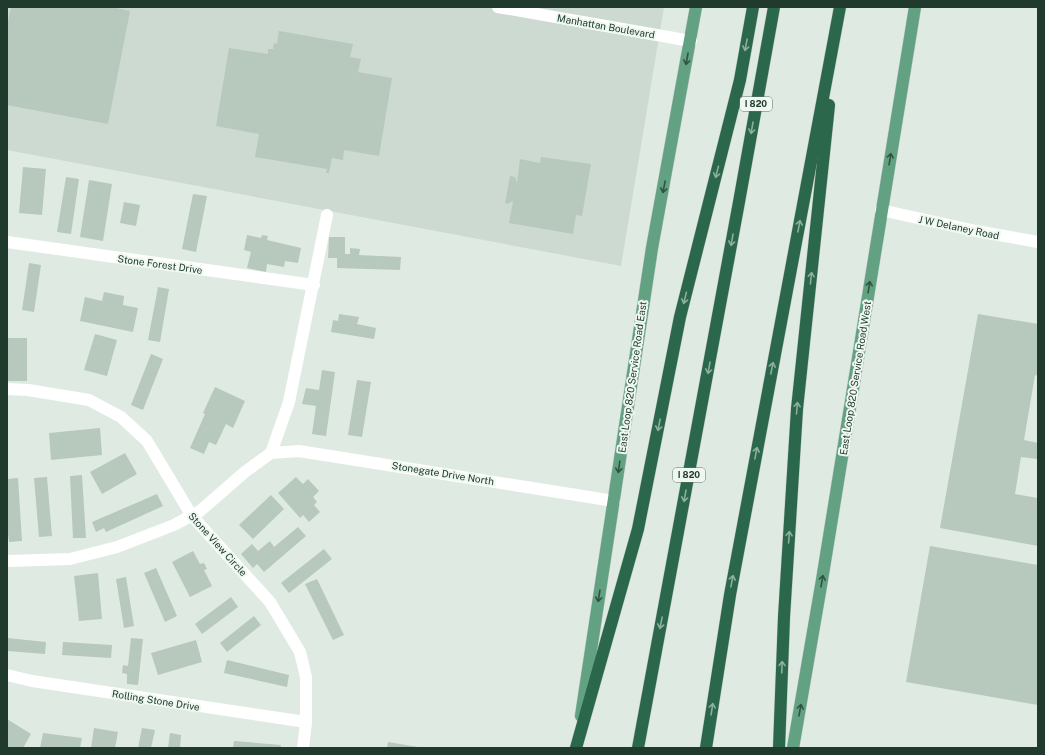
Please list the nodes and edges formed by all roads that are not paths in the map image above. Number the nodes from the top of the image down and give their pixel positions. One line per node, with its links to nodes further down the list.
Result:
1 (498, 7): 8 (street, Manhattan Boulevard)
2 (696, 7): 8 (main road, East Loop 820 Service Road East)
3 (753, 7): 22 (highway, one-way to 22)
4 (774, 7): 23 (highway, I 820, one-way to 23)
5 (840, 7): 7 (highway)
6 (915, 7): 9 (main road, East Loop 820 Service Road West, one-way to 6)
7 (838, 20): 24 (highway, one-way to 7); 25 (highway, one-way to 7)
8 (691, 41): 16 (main road, East Loop 820 Service Road East, one-way to 16)
9 (881, 210): 12 (street, J W Delaney Road); 26 (main road, East Loop 820 Service Road West, one-way to 9)
10 (327, 214): 13 (street)
11 (7, 242): 13 (street, Stone Forest Drive)
12 (1038, 242)
13 (314, 285): 15 (street)
14 (7, 389): 17 (street, Stone View Circle)
15 (271, 453): 16 (street, Stonegate Drive North); 17 (street)
16 (614, 500): 22 (main road, East Loop 820 Service Road East, one-way to 22)
17 (192, 516): 18 (street); 20 (street, Stone View Circle)
18 (7, 561)
19 (7, 675): 20 (street, Rolling Stone Drive)
20 (306, 722): 21 (street, Stone View Circle)
21 (303, 748)
22 (576, 748)
23 (638, 748)
24 (706, 748)
25 (779, 748)
26 (793, 748)

